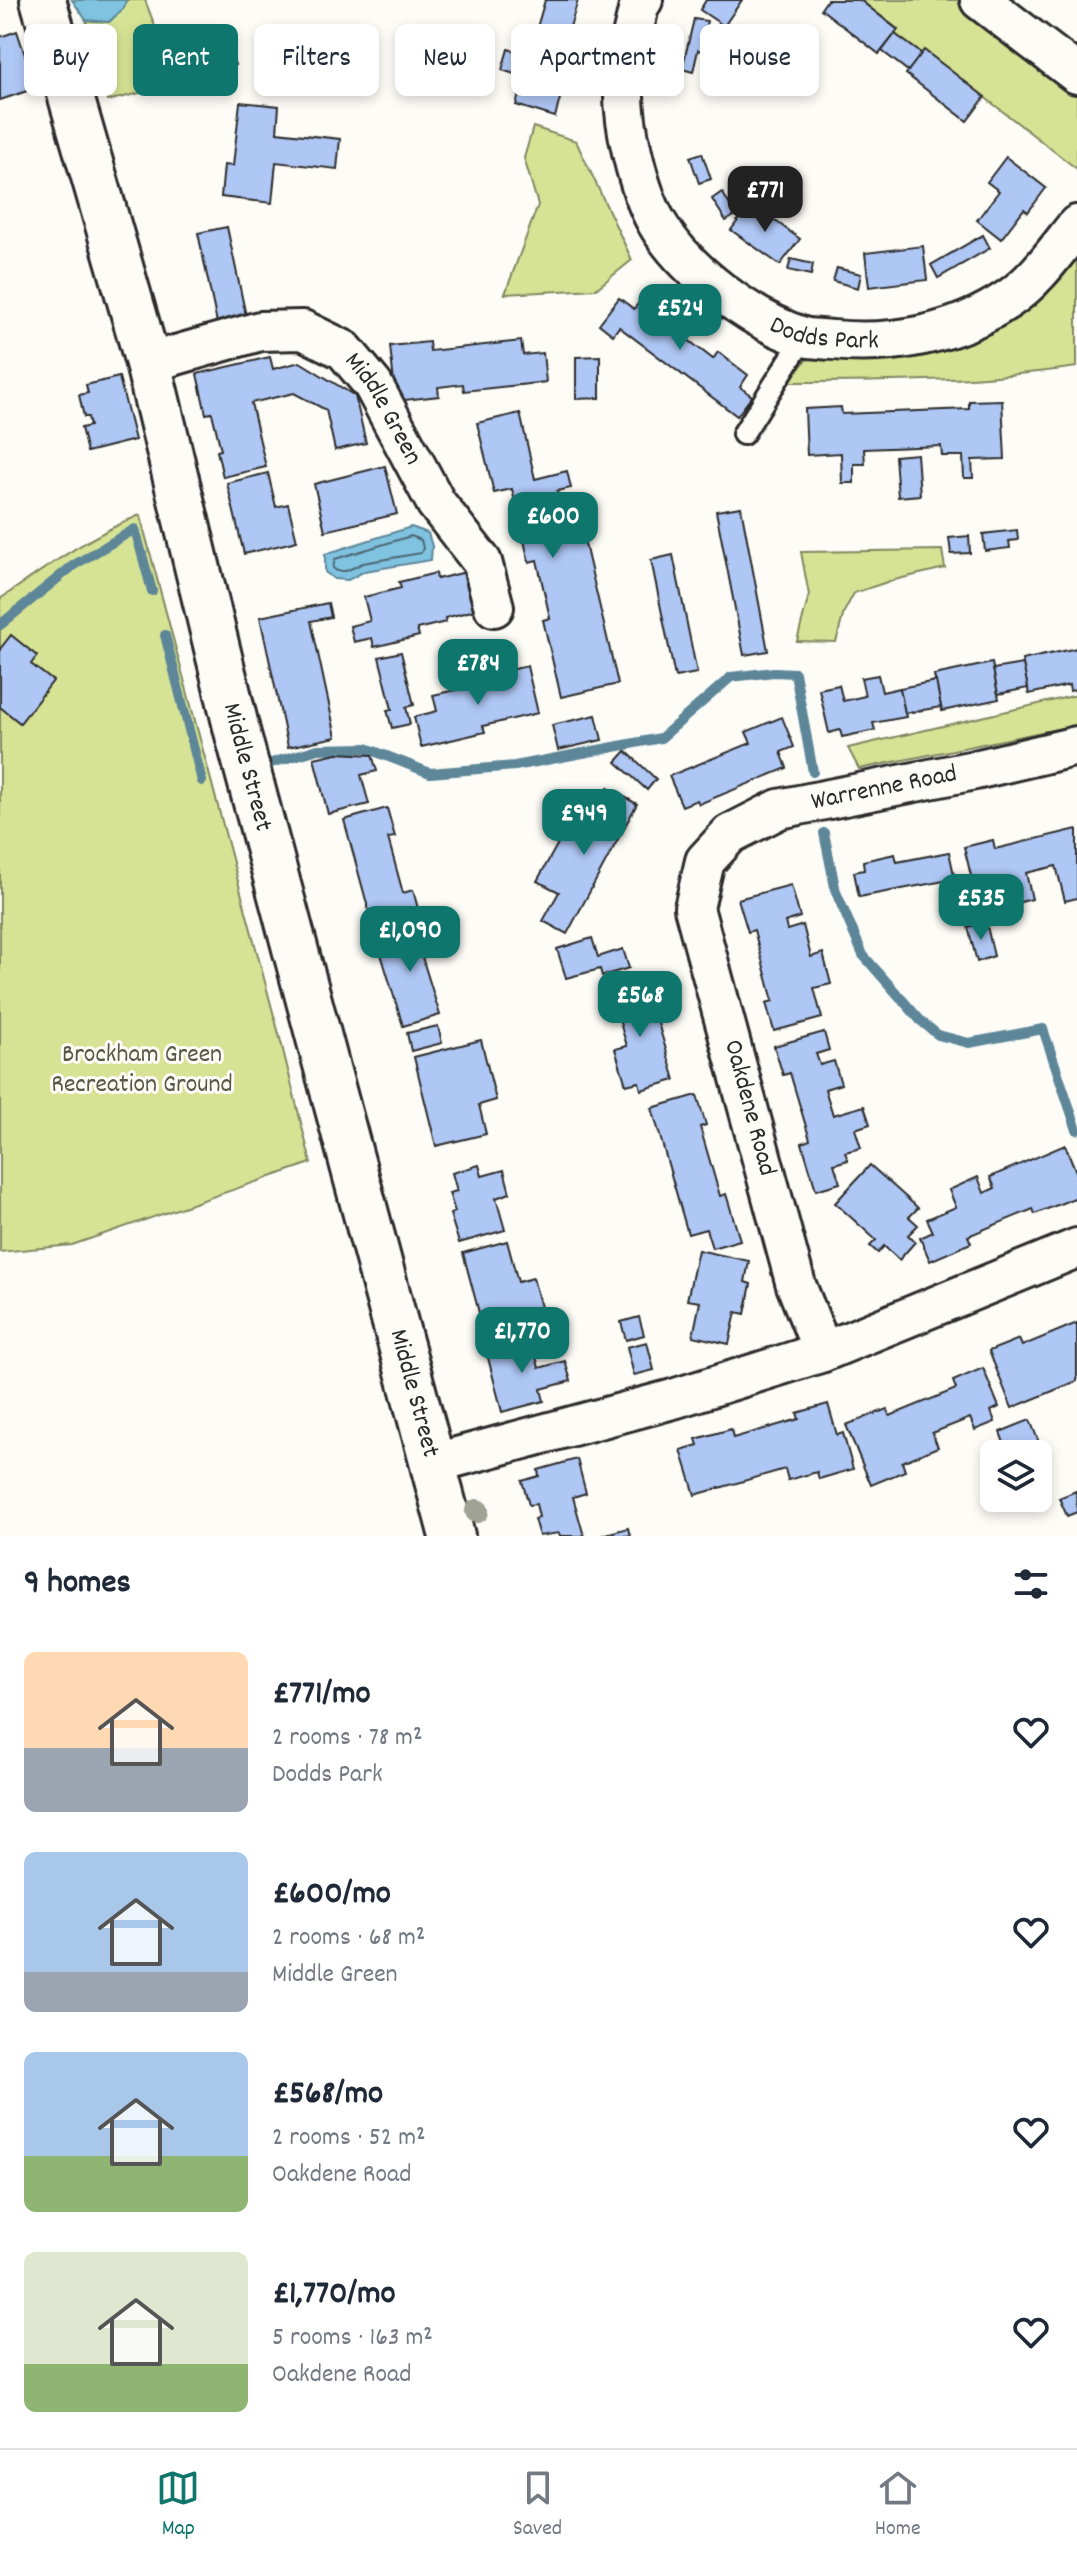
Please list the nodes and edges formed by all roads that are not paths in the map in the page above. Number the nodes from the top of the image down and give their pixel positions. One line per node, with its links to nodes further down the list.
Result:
1 (43, 0): 7 (street, Middle Street)
2 (643, 0): 6 (street, Dodds Park)
3 (980, 0): 4 (street)
4 (1077, 74)
5 (1077, 225): 6 (street, Dodds Park)
6 (804, 337): 8 (lane)
7 (148, 363): 9 (street, Middle Green); 14 (street, Middle Street)
8 (743, 434)
9 (494, 607)
10 (1077, 746): 11 (street, Warrenne Road)
11 (705, 861): 13 (street, Oakdene Road)
12 (1077, 1248): 13 (street)
13 (823, 1352): 14 (street)
14 (431, 1464): 15 (street, Middle Street)
15 (452, 1536)

